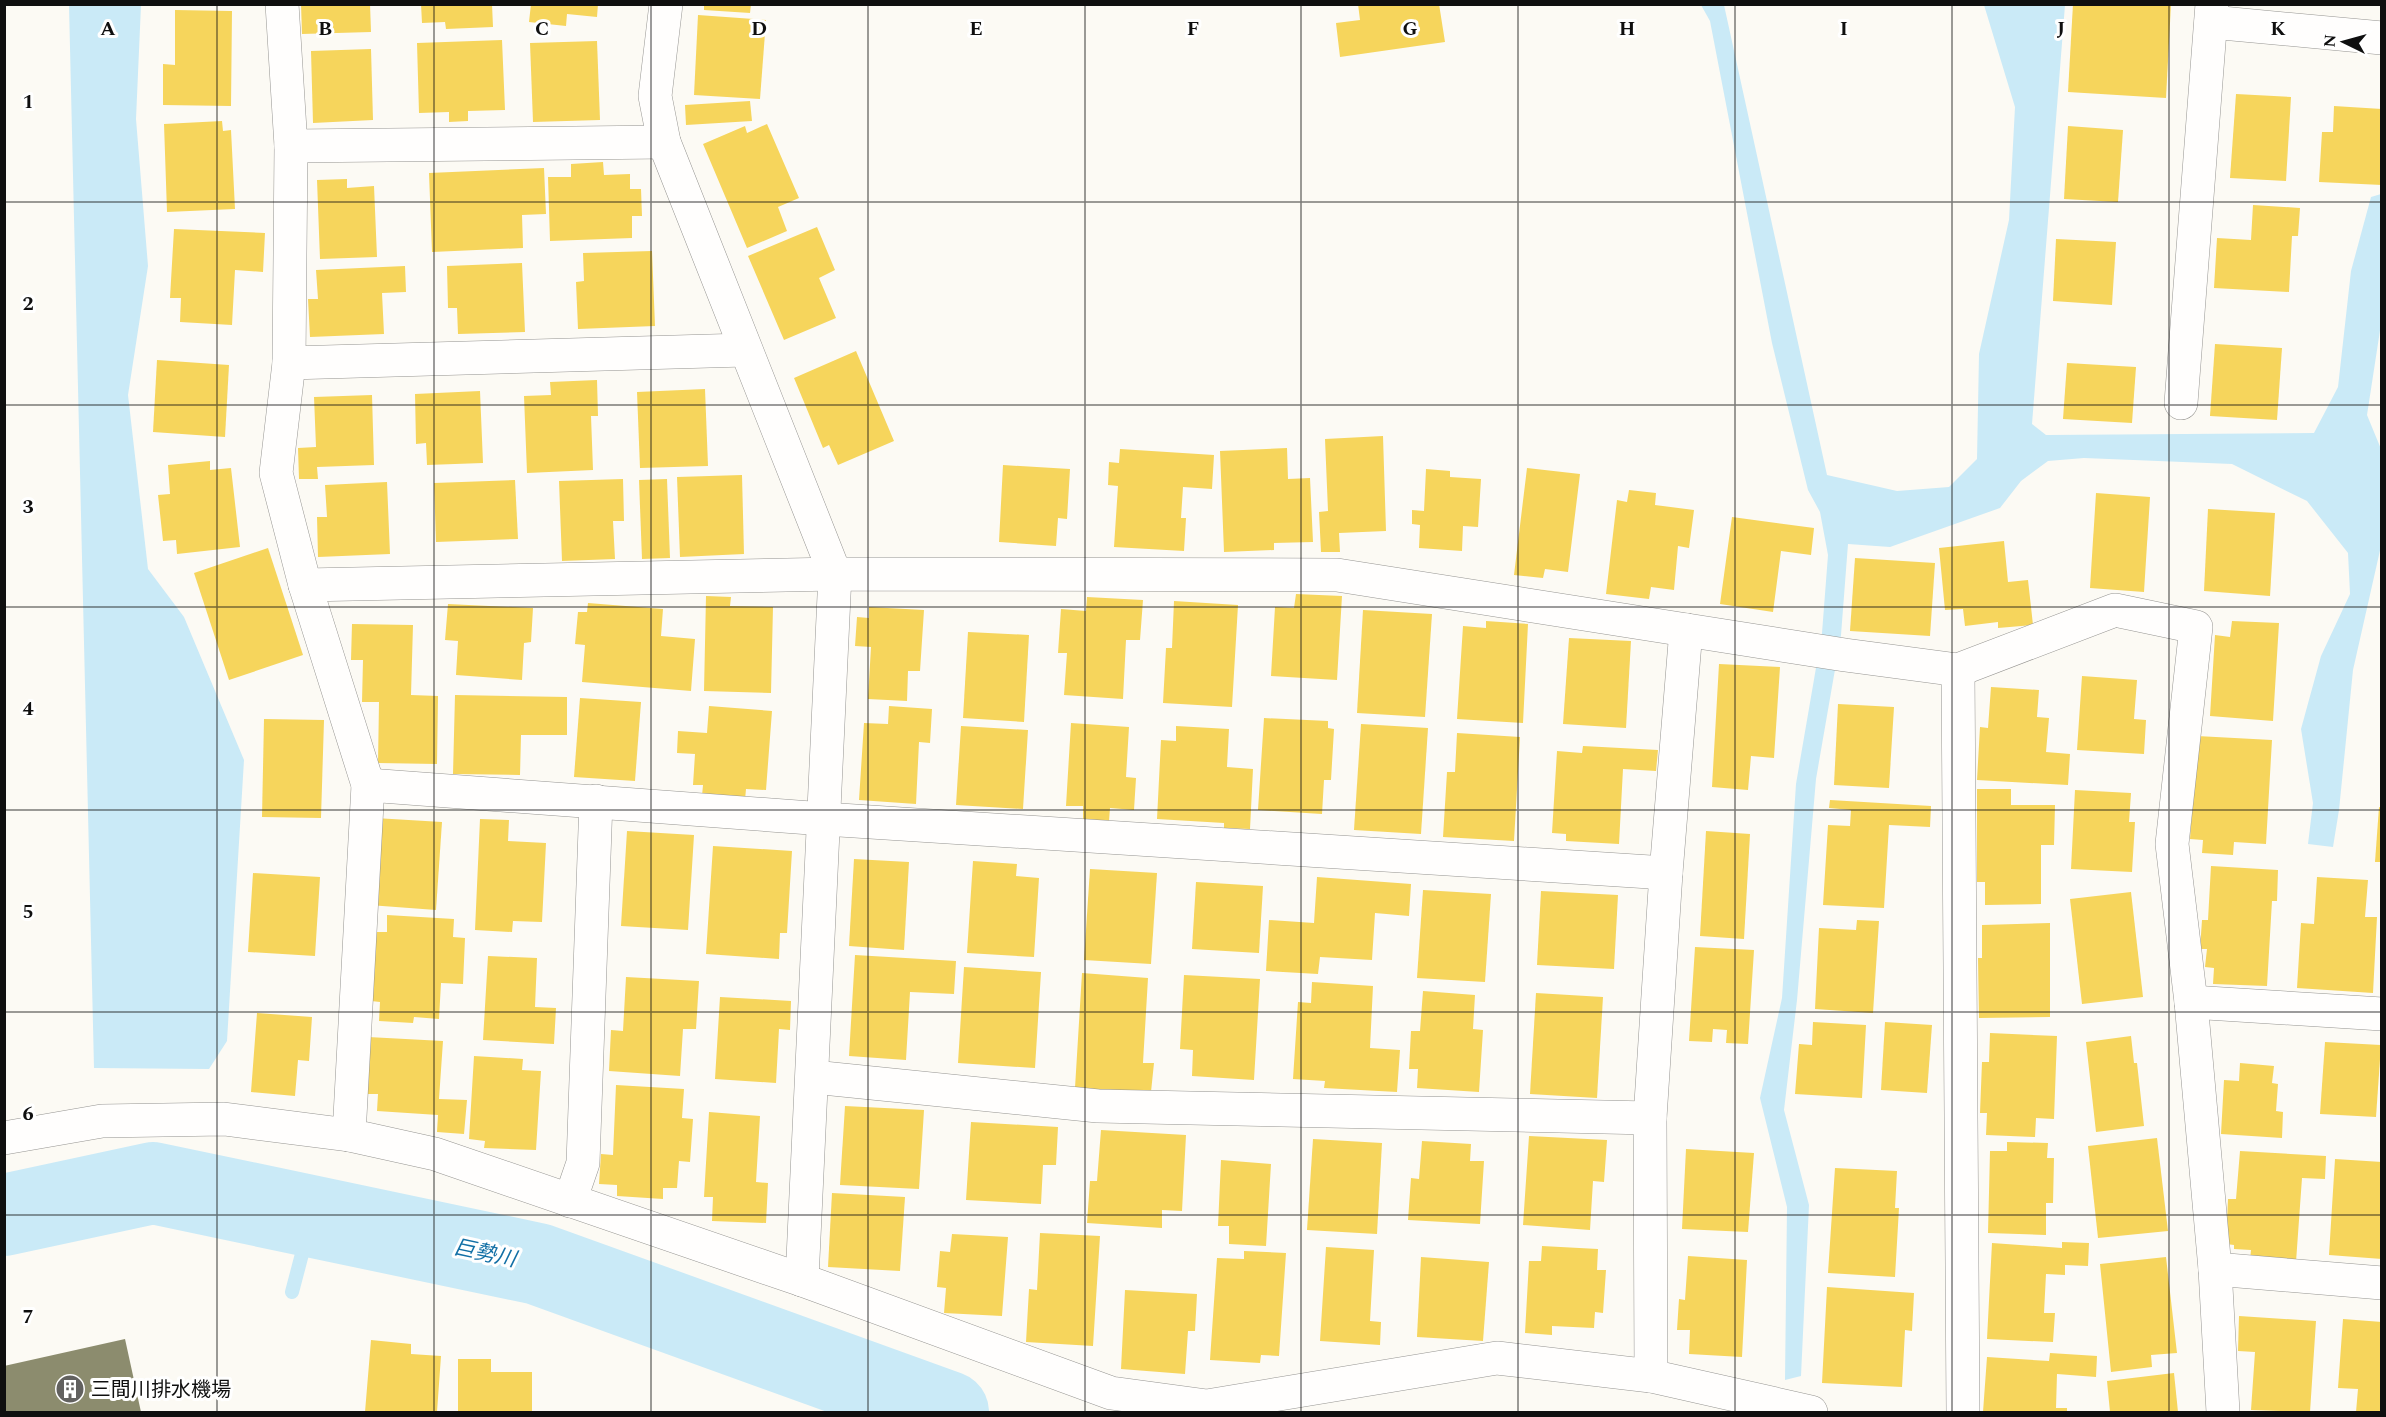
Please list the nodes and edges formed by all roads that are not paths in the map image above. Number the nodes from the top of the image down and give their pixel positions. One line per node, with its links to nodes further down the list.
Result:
1 (282, 4): 6 (street)
2 (666, 4): 5 (street)
3 (2212, 13): 4 (street); 9 (street)
4 (2382, 38)
5 (664, 142): 6 (street); 7 (street)
6 (291, 146): 8 (street)
7 (745, 350): 8 (street); 10 (street)
8 (289, 363): 11 (street)
9 (2181, 403)
10 (835, 574): 11 (street); 12 (street); 16 (street)
11 (305, 585): 14 (street)
12 (1686, 630): 13 (street); 17 (street)
13 (1958, 670): 18 (street); 30 (street)
14 (368, 785): 15 (street); 22 (street)
15 (596, 801): 16 (street); 24 (street)
16 (824, 819): 17 (street); 20 (street)
17 (1666, 873): 21 (street)
18 (2192, 1002): 19 (street); 25 (street)
19 (2382, 1014)
20 (813, 1077): 21 (street); 26 (street)
21 (1650, 1118): 28 (street)
22 (349, 1135): 23 (street); 24 (street)
23 (4, 1138)
24 (570, 1201): 26 (street)
25 (2215, 1269): 27 (street); 31 (street)
26 (802, 1280): 28 (street)
27 (2382, 1283)
28 (1651, 1376): 29 (street)
29 (1810, 1413)
30 (1963, 1413)
31 (2223, 1413)

